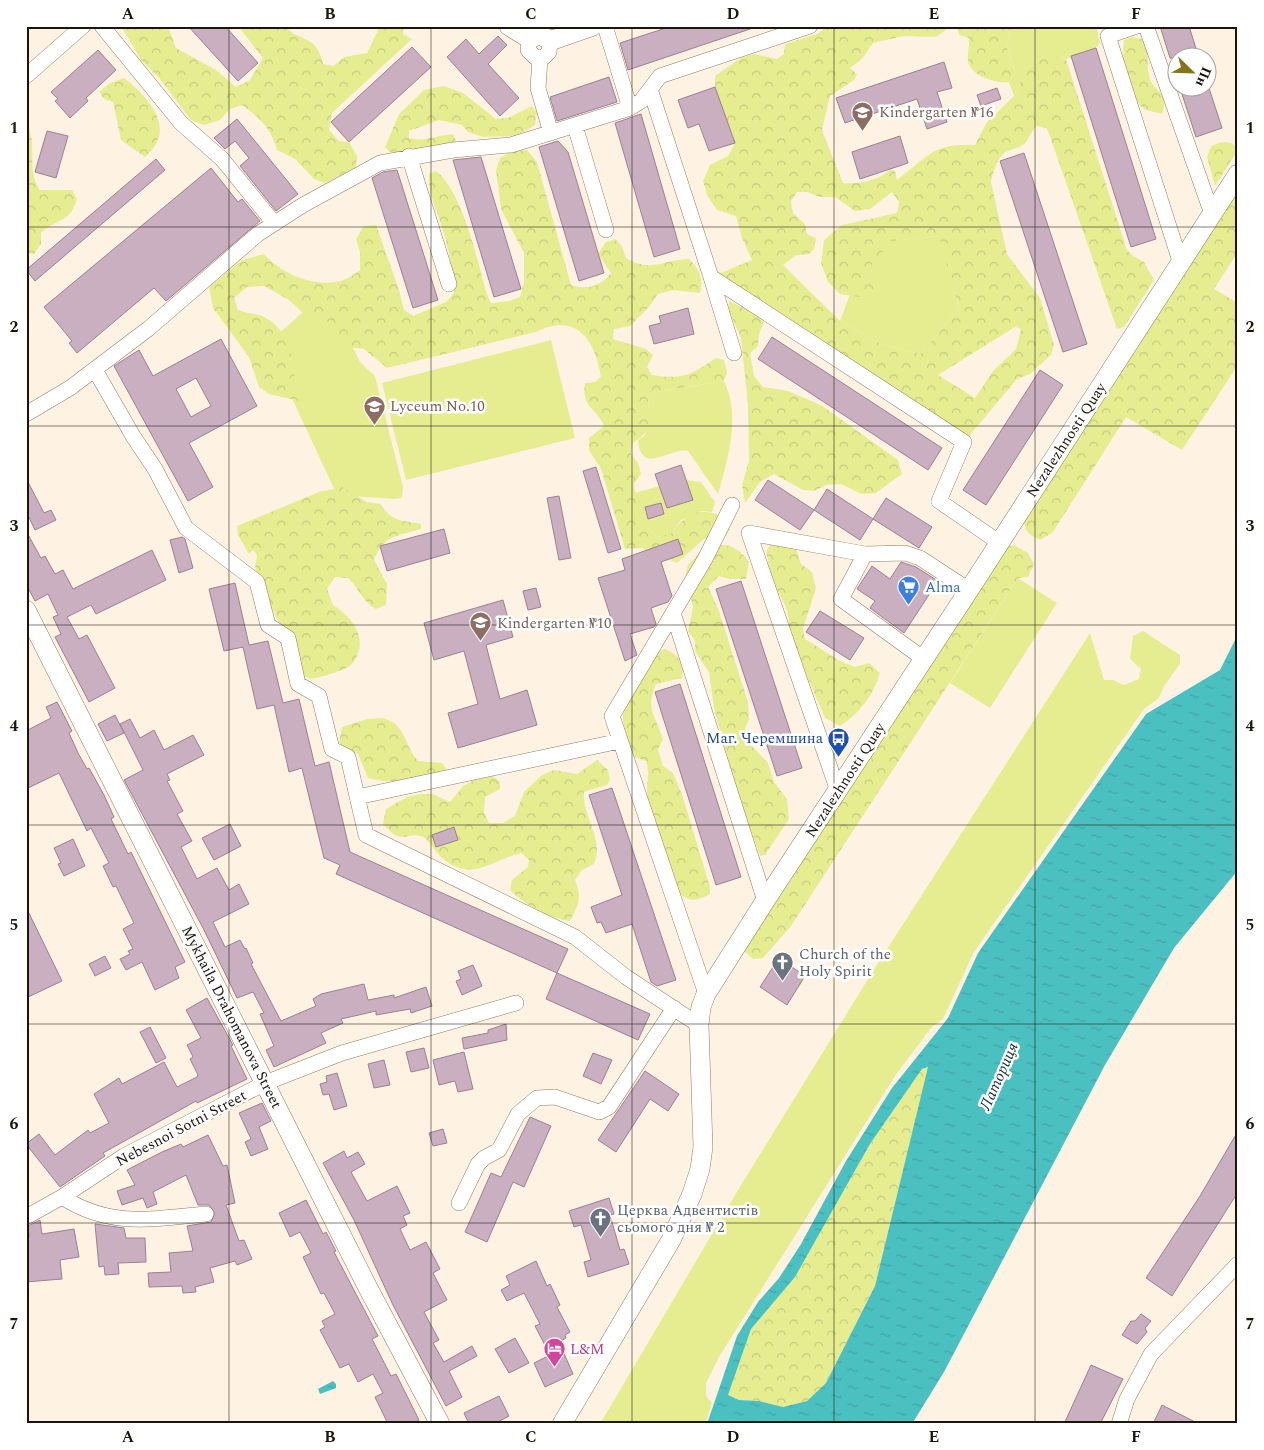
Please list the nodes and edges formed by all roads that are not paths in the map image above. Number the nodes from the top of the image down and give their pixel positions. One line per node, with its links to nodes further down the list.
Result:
1 (83, 26): 12 (street)
2 (102, 26): 20 (street)
3 (508, 26): 9 (street)
4 (593, 26): 10 (street)
5 (605, 26): 14 (street)
6 (810, 26): 13 (street)
7 (1137, 26): 22 (street)
8 (1146, 26): 19 (street)
9 (530, 39): 10 (street); 11 (street)
10 (550, 41): 11 (street)
11 (540, 58): 16 (street)
12 (26, 76)
13 (650, 89): 14 (street); 23 (street)
14 (630, 108): 15 (street)
15 (575, 126): 16 (street); 21 (street)
16 (551, 133): 17 (street)
17 (410, 156): 20 (street); 24 (street)
18 (1238, 174): 19 (street, Nezalezhnosti Quay)
19 (1212, 214): 22 (street, Nezalezhnosti Quay)
20 (274, 223): 26 (street)
21 (606, 230)
22 (1180, 261): 29 (street, Nezalezhnosti Quay)
23 (711, 277): 25 (street); 29 (street)
24 (449, 284)
25 (734, 353)
26 (95, 370): 27 (street); 37 (street)
27 (26, 414)
28 (732, 505): 33 (street)
29 (1000, 543): 31 (street, Nezalezhnosti Quay)
30 (865, 554): 31 (street); 34 (street); 36 (street)
31 (969, 590): 34 (street, Nezalezhnosti Quay)
32 (26, 610): 43 (street, Mykhaila Drahomanova Street)
33 (673, 613): 35 (street); 38 (street)
34 (924, 658): 36 (street, Nezalezhnosti Quay)
35 (620, 741): 37 (street); 39 (street)
36 (838, 791): 38 (street, Nezalezhnosti Quay)
37 (357, 797): 41 (street)
38 (764, 900): 39 (street, Nezalezhnosti Quay)
39 (706, 994): 42 (street, Nezalezhnosti Quay)
40 (516, 1003): 43 (street, Nebesnoi Sotni Street)
41 (674, 1008): 42 (street); 45 (street)
42 (699, 1025): 50 (street, Nezalezhnosti Quay)
43 (265, 1083): 44 (street, Nebesnoi Sotni Street); 49 (street, Mykhaila Drahomanova Street)
44 (62, 1197): 46 (street); 47 (street, Nebesnoi Sotni Street)
45 (458, 1203)
46 (206, 1214)
47 (26, 1217)
48 (1238, 1264): 51 (street)
49 (440, 1424)
50 (562, 1424)
51 (1119, 1424)

